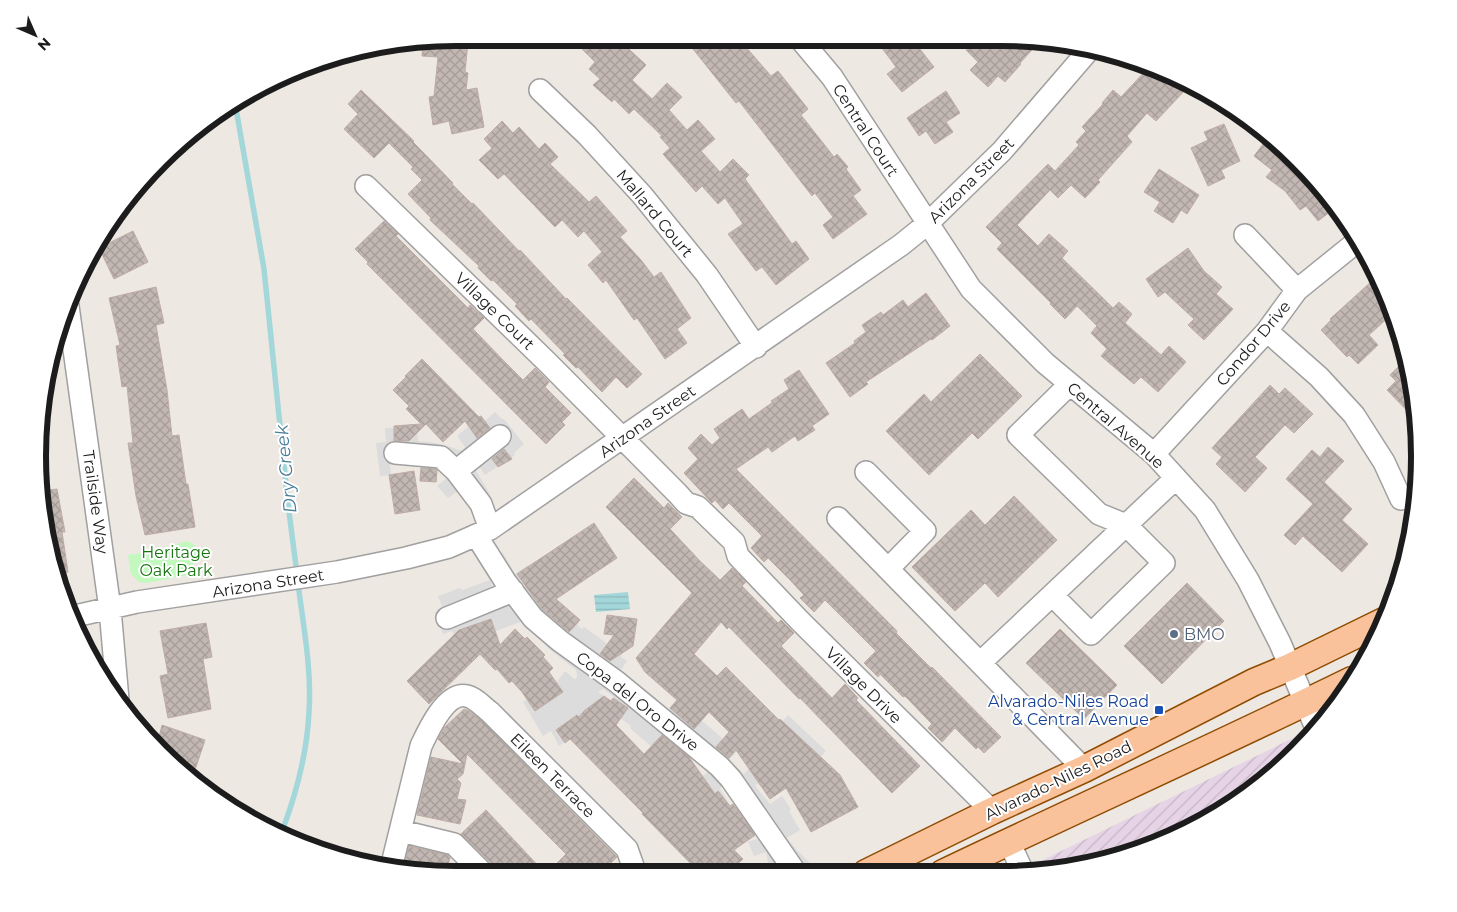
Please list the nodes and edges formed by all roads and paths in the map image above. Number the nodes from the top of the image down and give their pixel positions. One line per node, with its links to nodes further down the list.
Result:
1 (806, 46): 5 (street, Central Court)
2 (1085, 55): 5 (street, Arizona Street)
3 (540, 90): 11 (street, Mallard Court)
4 (366, 186): 14 (street, Village Court)
5 (927, 224): 11 (street, Arizona Street); 12 (street, Central Avenue)
6 (1246, 235): 8 (street)
7 (1352, 245): 8 (street, Condor Drive)
8 (1297, 290): 10 (street, Condor Drive)
9 (70, 319): 27 (street, Trailside Way)
10 (1267, 331): 16 (street, Condor Drive); 20 (street)
11 (756, 346): 14 (street, Arizona Street)
12 (1070, 384): 16 (street, Central Avenue); 22 (street)
13 (500, 436): 17 (street)
14 (622, 438): 23 (street, Arizona Street); 38 (street, Village Drive)
15 (396, 453): 17 (street, Copa del Oro Drive)
16 (1154, 454): 19 (street, Central Avenue)
17 (456, 471): 23 (street, Copa del Oro Drive)
18 (866, 472): 24 (street)
19 (1176, 478): 22 (street); 32 (street, Central Avenue)
20 (1401, 499)
21 (838, 518): 24 (street)
22 (1126, 525): 26 (street); 26 (street)
23 (483, 532): 25 (street, Copa del Oro Drive); 27 (street, Arizona Street)
24 (888, 569): 31 (street)
25 (513, 591): 29 (street); 45 (street, Copa del Oro Drive)
26 (1052, 595): 31 (street)
27 (110, 609): 28 (street, Arizona Street); 33 (street, Trailside Way)
28 (78, 615)
29 (447, 618)
30 (1374, 625): 32 (main road, Alvarado-Niles Road)
31 (980, 663): 37 (street)
32 (1290, 668): 35 (street, Central Avenue); 37 (main road, Alvarado-Niles Road)
33 (117, 686)
34 (1341, 686): 35 (main road, Alvarado-Niles Road)
35 (1305, 704): 36 (street, Central Avenue); 40 (main road, Alvarado-Niles Road)
36 (1313, 721)
37 (1084, 769): 38 (main road, Alvarado-Niles Road)
38 (992, 811): 46 (main road, Alvarado-Niles Road)
39 (401, 831): 41 (street); 43 (street); 44 (street, Eileen Terrace)
40 (1008, 842): 42 (street); 47 (main road, Alvarado-Niles Road)
41 (393, 861)
42 (1020, 865)
43 (476, 866)
44 (631, 866)
45 (791, 866)
46 (880, 866)
47 (958, 866)

